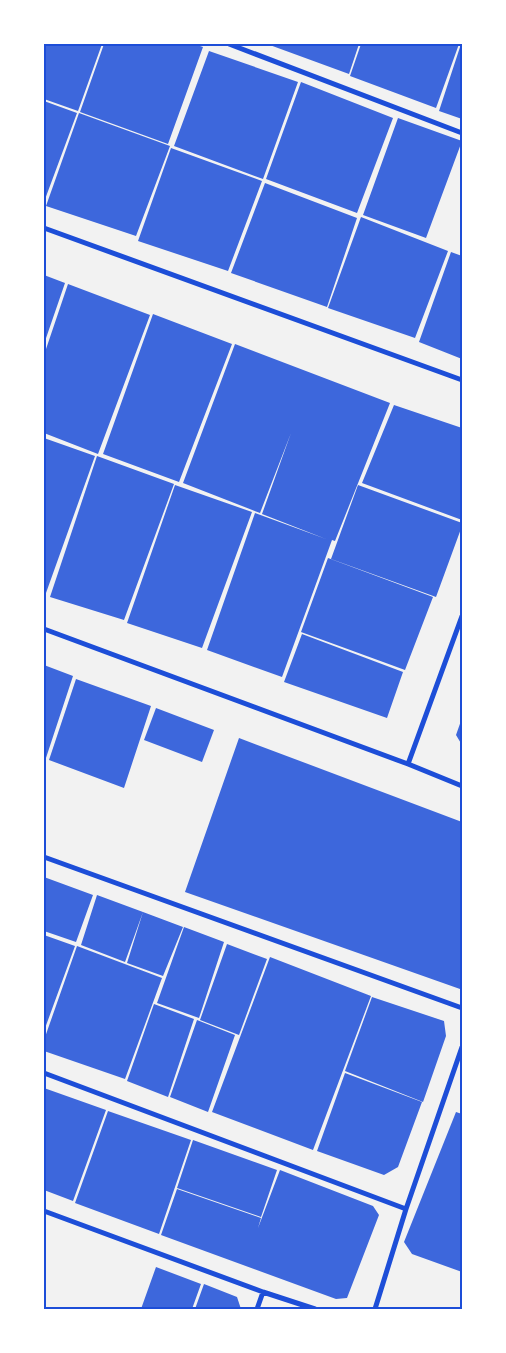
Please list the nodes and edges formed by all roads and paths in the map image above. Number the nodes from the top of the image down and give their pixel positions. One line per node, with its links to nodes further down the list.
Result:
1 (229, 44): 2 (street)
2 (462, 133)
3 (44, 228): 4 (street)
4 (462, 380)
5 (462, 616): 7 (street)
6 (44, 629): 7 (street)
7 (408, 764): 8 (street)
8 (462, 786)
9 (44, 857): 10 (street)
10 (462, 1008)
11 (462, 1047): 13 (street)
12 (44, 1073): 13 (street)
13 (406, 1209): 18 (street)
14 (44, 1211): 15 (street)
15 (263, 1292): 16 (street); 17 (street)
16 (257, 1309)
17 (315, 1309)
18 (375, 1309)

